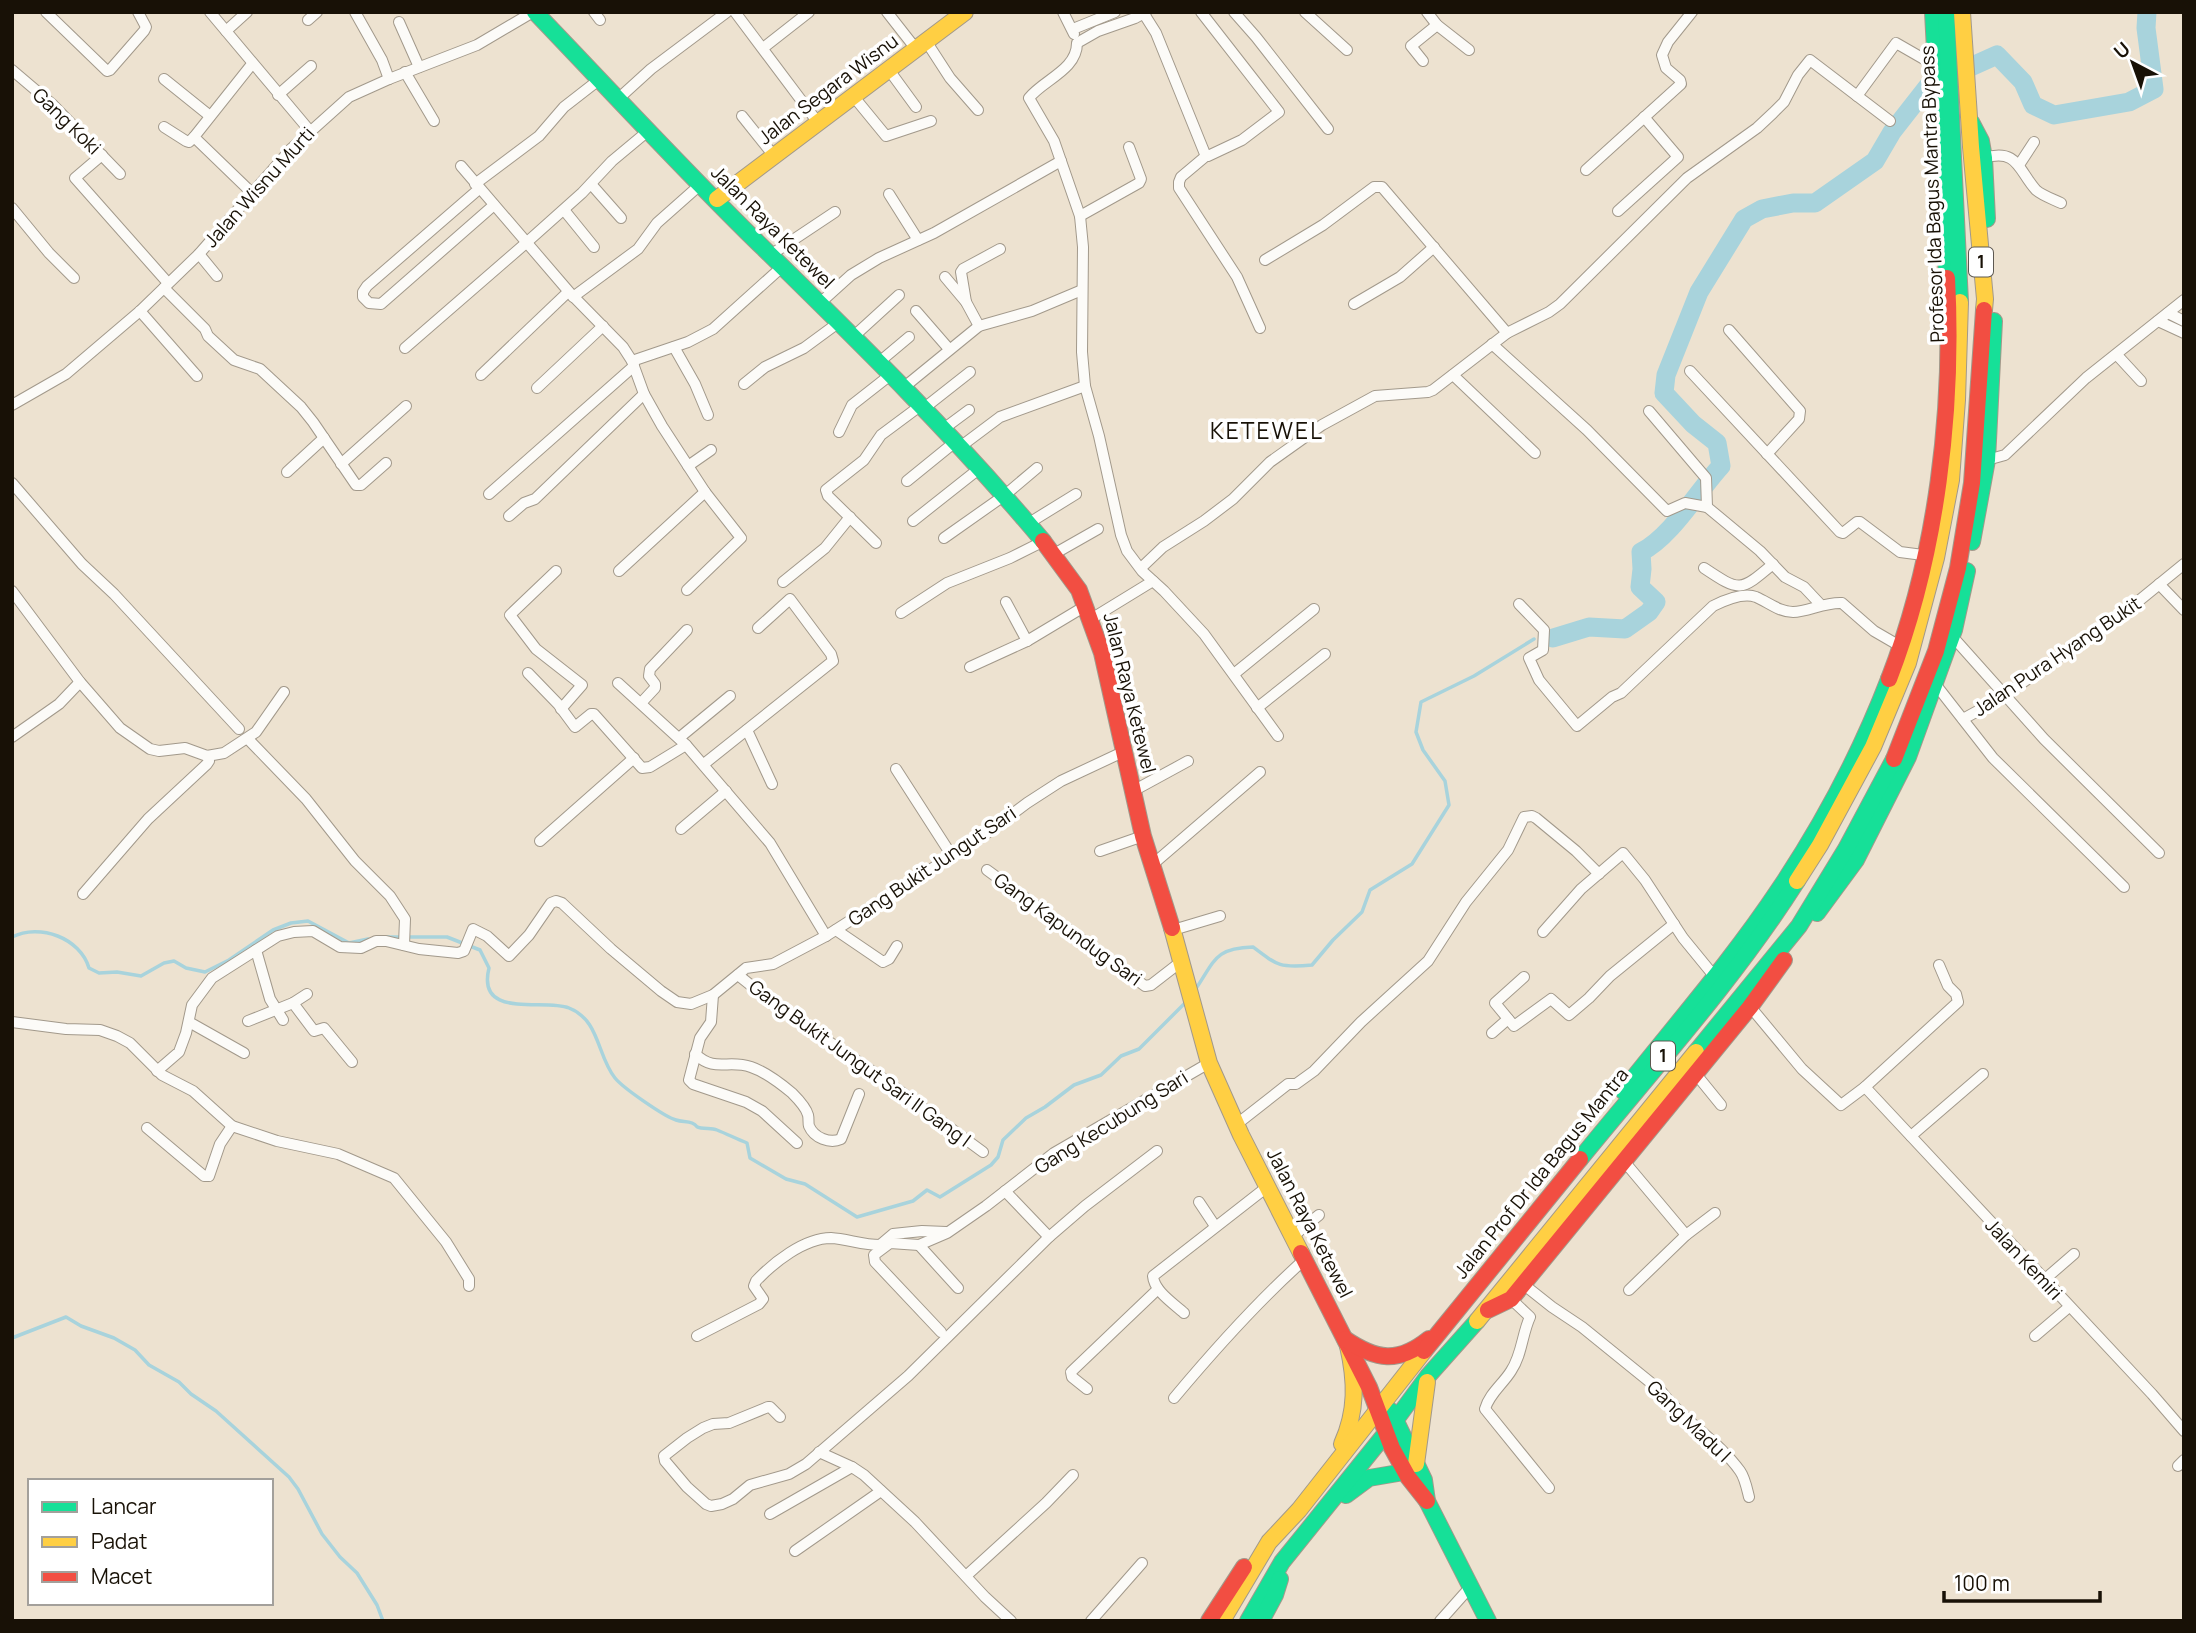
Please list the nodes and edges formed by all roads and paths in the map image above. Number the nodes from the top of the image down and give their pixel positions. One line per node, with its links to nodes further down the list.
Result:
1 (46, 12): 2 (street)
2 (138, 12)
3 (210, 12): 26 (street)
4 (247, 12): 26 (street)
5 (317, 12): 22 (street)
6 (355, 12): 41 (street)
7 (534, 12): 35 (street, Jalan Wisnu Murti); 42 (main road, Jalan Raya Ketewel)
8 (727, 12): 46 (street)
9 (736, 12): 29 (street)
10 (810, 12): 29 (street)
11 (887, 12): 28 (street)
12 (965, 12): 28 (main road, Jalan Segara Wisnu)
13 (1063, 12): 25 (street)
14 (1115, 12): 25 (street)
15 (1201, 12): 67 (street)
16 (1234, 12): 59 (street)
17 (1305, 12): 30 (street)
18 (1427, 12): 24 (street)
19 (1692, 12): 53 (street)
20 (1145, 13): 27 (street); 67 (street)
21 (1951, 15): 36 (main road, Profesor Ida Bagus Mantra Bypass / 1); 50 (main road, Profesor Ida Bagus Mantra Bypass / 1)
22 (308, 20)
23 (399, 22): 35 (street)
24 (1437, 25): 31 (street); 32 (street)
25 (1073, 29): 27 (street)
26 (226, 31): 33 (street)
27 (1077, 43): 69 (street)
28 (921, 45): 38 (main road, Jalan Segara Wisnu); 49 (street)
29 (763, 48): 57 (street)
30 (1346, 50)
31 (1469, 50)
32 (1423, 61)
33 (252, 64): 43 (street); 51 (street)
34 (311, 66): 43 (street)
35 (419, 67): 39 (street, Jalan Wisnu Murti)
36 (1940, 68): 44 (street); 48 (main road, Profesor Ida Bagus Mantra Bypass / 1)
37 (12, 70): 65 (street, Gang Koki)
38 (889, 70): 45 (main road, Jalan Segara Wisnu); 47 (street)
39 (405, 72): 41 (street, Jalan Wisnu Murti); 54 (street)
40 (164, 79): 51 (street)
41 (389, 79): 60 (street, Jalan Wisnu Murti)
42 (595, 83): 46 (main road, Jalan Raya Ketewel); 76 (street)
43 (278, 95): 60 (street)
44 (1857, 96): 56 (street); 117 (street)
45 (854, 97): 55 (street); 57 (main road, Jalan Segara Wisnu)
46 (618, 99): 61 (main road, Jalan Raya Ketewel)
47 (916, 107)
48 (1945, 108): 146 (main road, Profesor Ida Bagus Mantra Bypass / 1); 176 (main road)
49 (978, 110)
50 (1969, 113): 68 (main road); 145 (main road, Profesor Ida Bagus Mantra Bypass / 1)
51 (210, 116): 62 (street)
52 (742, 116): 66 (street)
53 (1644, 117): 72 (street); 84 (street)
54 (434, 121)
55 (931, 121)
56 (1890, 121)
57 (818, 124): 66 (main road, Jalan Segara Wisnu)
58 (164, 127): 62 (street)
59 (1328, 129)
60 (310, 131): 77 (street, Jalan Wisnu Murti)
61 (648, 131): 74 (street); 75 (main road, Jalan Raya Ketewel)
62 (194, 137): 77 (street)
63 (2034, 142): 70 (street)
64 (1129, 146): 86 (street)
65 (102, 155): 73 (street, Gang Koki); 99 (street)
66 (774, 156): 79 (main road, Jalan Segara Wisnu)
67 (1206, 156): 115 (street)
68 (1984, 158): 70 (street); 154 (main road)
69 (1061, 161): 86 (street); 88 (street)
70 (2019, 165): 80 (street)
71 (461, 166): 76 (street)
72 (1586, 170)
73 (120, 174)
74 (591, 184): 83 (street); 87 (street)
75 (701, 184): 79 (main road, Jalan Raya Ketewel); 101 (street)
76 (477, 186): 81 (street); 81 (street)
77 (253, 194): 93 (street, Jalan Wisnu Murti)
78 (889, 194): 88 (street)
79 (717, 199): 94 (main road, Jalan Raya Ketewel)
80 (2062, 203)
81 (494, 205): 89 (street)
82 (12, 208): 98 (street)
83 (564, 209): 89 (street); 90 (street)
84 (1618, 211)
85 (835, 212): 94 (street)
86 (1080, 216): 100 (street)
87 (621, 218)
88 (918, 240): 105 (street)
89 (526, 243): 101 (street); 123 (street)
90 (594, 247)
91 (1434, 247): 95 (street); 106 (street); 117 (street)
92 (1000, 248): 104 (street)
93 (199, 254): 96 (street); 99 (street, Jalan Wisnu Murti)
94 (777, 260): 105 (main road, Jalan Raya Ketewel); 122 (street)
95 (1265, 260)
96 (217, 276)
97 (945, 277): 104 (street)
98 (74, 278)
99 (166, 286): 107 (street, Jalan Wisnu Murti); 149 (street)
100 (1082, 290): 114 (street); 135 (street)
101 (571, 294): 113 (street); 130 (street)
102 (898, 295): 119 (street)
103 (2184, 300): 109 (street)
104 (966, 302): 114 (street)
105 (820, 303): 112 (main road, Jalan Raya Ketewel)
106 (1354, 304)
107 (140, 311): 132 (street); 139 (street, Jalan Wisnu Murti)
108 (916, 311): 124 (street)
109 (2168, 313): 110 (street); 111 (street)
110 (2158, 321): 118 (street); 125 (street)
111 (2184, 321)
112 (838, 323): 119 (main road, Jalan Raya Ketewel); 134 (street)
113 (603, 326): 126 (street); 136 (street)
114 (979, 326): 124 (street)
115 (1260, 328)
116 (1729, 330): 153 (street)
117 (1507, 332): 121 (street)
118 (2184, 333)
119 (853, 337): 127 (main road, Jalan Raya Ketewel)
120 (909, 337): 127 (street)
121 (1492, 344): 131 (street); 167 (street)
122 (674, 347): 126 (street); 144 (street)
123 (405, 348)
124 (949, 349): 137 (street)
125 (2118, 355): 133 (street); 154 (street)
126 (633, 363): 138 (street); 164 (street)
127 (884, 369): 137 (main road, Jalan Raya Ketewel); 148 (street)
128 (1690, 371): 153 (street)
129 (970, 372): 141 (street)
130 (481, 375)
131 (1453, 375): 152 (street); 179 (street)
132 (197, 376)
133 (2141, 381)
134 (744, 384)
135 (1086, 386): 150 (street); 179 (street)
136 (537, 388)
137 (903, 388): 141 (main road, Jalan Raya Ketewel)
138 (644, 394): 157 (street); 168 (street)
139 (12, 405)
140 (407, 406): 156 (street)
141 (921, 408): 147 (main road, Jalan Raya Ketewel); 169 (street)
142 (969, 410): 147 (street)
143 (1649, 411): 167 (street)
144 (708, 415)
145 (1976, 416): 146 (main road); 256 (main road, 1)
146 (1956, 417): 199 (main road, Jalan Prof Dr Ida Bagus Mantra / 1)
147 (942, 430): 150 (main road, Jalan Raya Ketewel)
148 (839, 432)
149 (324, 438): 156 (street); 160 (street)
150 (958, 444): 158 (main road, Jalan Raya Ketewel); 161 (street)
151 (711, 450): 157 (street)
152 (1535, 453)
153 (1767, 454): 176 (street)
154 (1987, 460): 197 (main road)
155 (386, 463): 156 (street)
156 (341, 464)
157 (688, 466): 163 (street)
158 (980, 468): 166 (main road, Jalan Raya Ketewel); 170 (street)
159 (1037, 468): 166 (street)
160 (287, 472)
161 (907, 481)
162 (12, 483): 214 (street)
163 (705, 492): 182 (street); 186 (street)
164 (489, 494)
165 (1076, 494): 171 (street)
166 (1005, 495): 171 (main road, Jalan Raya Ketewel); 173 (street)
167 (1703, 506): 177 (street)
168 (509, 516)
169 (850, 517): 174 (street); 184 (street)
170 (913, 521)
171 (1029, 523): 175 (main road, Jalan Raya Ketewel)
172 (1098, 529): 175 (street)
173 (943, 538)
174 (876, 543)
175 (1049, 547): 193 (main road, Jalan Raya Ketewel); 194 (street)
176 (1923, 555): 199 (main road)
177 (1773, 564): 180 (street); 190 (street)
178 (2184, 564): 185 (street, Jalan Pura Hyang Bukit)
179 (1141, 568): 183 (street)
180 (1704, 568)
181 (556, 571): 212 (street)
182 (619, 571)
183 (1153, 581): 193 (street); 203 (street)
184 (783, 582)
185 (2159, 584): 192 (street); 208 (street, Jalan Pura Hyang Bukit)
186 (687, 590)
187 (12, 592): 204 (street)
188 (1006, 602): 198 (street)
189 (1519, 604): 190 (street)
190 (1820, 604): 199 (street)
191 (1314, 609): 203 (street)
192 (2184, 611)
193 (1089, 612): 198 (street); 220 (main road, Jalan Raya Ketewel)
194 (901, 613)
195 (758, 628): 215 (street)
196 (687, 630): 210 (street)
197 (1952, 636): 206 (main road); 208 (street)
198 (1027, 641): 201 (street)
199 (1905, 649): 253 (main road, Jalan Prof Dr Ida Bagus Mantra / 1)
200 (1325, 654): 211 (street)
201 (970, 667)
202 (528, 673): 212 (street)
203 (1234, 674): 211 (street)
204 (80, 681): 217 (street); 221 (street)
205 (618, 682): 210 (street)
206 (1936, 685): 213 (street, Jalan Pura Hyang Bukit); 256 (main road)
207 (284, 692): 218 (street)
208 (2006, 694): 213 (street, Jalan Pura Hyang Bukit); 234 (street)
209 (730, 696): 219 (street)
210 (642, 702): 219 (street)
211 (1257, 708): 216 (street)
212 (561, 709): 222 (street)
213 (1963, 719): 239 (street)
214 (239, 729)
215 (747, 730): 224 (street); 227 (street)
216 (1278, 736)
217 (12, 737)
218 (248, 739): 221 (street); 246 (street)
219 (683, 741): 222 (street); 224 (street)
220 (1125, 751): 228 (main road, Jalan Raya Ketewel); 235 (street, Gang Bukit Jungut Sari)
221 (207, 756): 240 (street)
222 (634, 758): 232 (street)
223 (1188, 761): 228 (street)
224 (704, 764): 229 (street)
225 (896, 769): 235 (street)
226 (1260, 772): 236 (street)
227 (772, 784)
228 (1133, 790): 231 (main road, Jalan Raya Ketewel)
229 (726, 791): 230 (street); 245 (street)
230 (681, 829)
231 (1143, 836): 233 (street); 236 (main road, Jalan Raya Ketewel)
232 (540, 841)
233 (1100, 851)
234 (2159, 853)
235 (952, 856): 245 (street, Gang Bukit Jungut Sari)
236 (1152, 865): 243 (main road, Jalan Raya Ketewel)
237 (987, 870): 249 (street, Gang Kapundug Sari)
238 (1598, 874): 242 (street); 244 (street); 274 (street)
239 (2124, 887)
240 (83, 894)
241 (1220, 916): 243 (street)
242 (1674, 924): 253 (street); 259 (street)
243 (1173, 930): 249 (main road, Jalan Raya Ketewel)
244 (1543, 932)
245 (831, 933): 247 (street); 251 (street, Gang Bukit Jungut Sari)
246 (405, 940): 248 (street); 255 (street)
247 (897, 946)
248 (256, 950): 258 (street); 262 (street)
249 (1182, 961): 267 (main road, Jalan Raya Ketewel)
250 (1939, 965): 271 (street)
251 (738, 975): 255 (street); 280 (street, Gang Bukit Jungut Sari II Gang I)
252 (1524, 977): 259 (street)
253 (1718, 981): 305 (main road, Jalan Prof Dr Ida Bagus Mantra / 1)
254 (307, 994): 257 (street)
255 (713, 995): 265 (street)
256 (1745, 1002): 269 (main road); 271 (street); 303 (main road, 1)
257 (293, 1003): 258 (street); 266 (street)
258 (279, 1015): 260 (street)
259 (1508, 1019): 263 (street)
260 (248, 1021)
261 (12, 1022): 268 (street)
262 (189, 1022): 264 (street); 268 (street)
263 (1492, 1033)
264 (244, 1053)
265 (695, 1054): 272 (street); 278 (street)
266 (352, 1062)
267 (1209, 1063): 274 (main road, Jalan Raya Ketewel); 283 (street, Gang Kecubung Sari)
268 (157, 1071): 275 (street)
269 (1695, 1073): 273 (street); 281 (main road)
270 (1983, 1074): 277 (street)
271 (1865, 1087): 277 (street, Jalan Kemiri)
272 (859, 1094)
273 (1721, 1105)
274 (1237, 1124): 282 (main road, Jalan Raya Ketewel)
275 (232, 1125): 276 (street); 297 (street)
276 (147, 1128)
277 (1911, 1136): 295 (street, Jalan Kemiri)
278 (797, 1143)
279 (1157, 1151): 291 (street)
280 (983, 1152)
281 (1623, 1160): 289 (street); 296 (main road)
282 (1267, 1187): 287 (street); 290 (main road, Jalan Raya Ketewel)
283 (1005, 1191): 288 (street, Gang Kecubung Sari); 291 (street)
284 (1199, 1202): 287 (street)
285 (1716, 1213): 289 (street)
286 (1319, 1215): 290 (street)
287 (1215, 1226): 299 (street)
288 (947, 1233): 292 (street, Gang Kecubung Sari); 307 (street)
289 (1686, 1235): 300 (street)
290 (1293, 1236): 294 (main road, Jalan Raya Ketewel)
291 (1049, 1237): 318 (street)
292 (919, 1245): 298 (street); 306 (street, Gang Kecubung Sari)
293 (2074, 1254): 295 (street)
294 (1305, 1259): 309 (main road, Jalan Raya Ketewel); 312 (street)
295 (2045, 1280): 302 (street, Jalan Kemiri)
296 (1523, 1284): 301 (main road); 324 (street, Gang Madu I)
297 (469, 1286)
298 (958, 1289)
299 (1158, 1289): 304 (street); 311 (street)
300 (1629, 1290)
301 (1511, 1299): 303 (main road); 322 (street)
302 (2069, 1307): 308 (street); 316 (street, Jalan Kemiri)
303 (1486, 1311): 310 (main road, 1)
304 (1184, 1313)
305 (1442, 1327): 309 (main road); 313 (main road, Jalan Prof Dr Ida Bagus Mantra / 1)
306 (941, 1332)
307 (697, 1336)
308 (2035, 1336)
309 (1347, 1343): 313 (main road, Jalan Raya Ketewel); 325 (main road)
310 (1428, 1376): 315 (main road, 1); 320 (main road)
311 (1087, 1389)
312 (1174, 1398)
313 (1381, 1406): 315 (main road, Jalan Raya Ketewel); 317 (main road, Jalan Raya Ketewel); 325 (main road, Jalan Prof Dr Ida Bagus Mantra / 1)
314 (780, 1417): 318 (street)
315 (1396, 1420): 317 (main road, 1); 320 (main road, Jalan Raya Ketewel)
316 (2184, 1431)
317 (1386, 1433): 320 (main road, Jalan Raya Ketewel); 327 (main road, 1)
318 (819, 1452): 319 (street)
319 (852, 1467): 323 (street); 326 (street)
320 (1410, 1468): 327 (main road); 333 (main road, Jalan Raya Ketewel)
321 (1073, 1475): 332 (street)
322 (1549, 1488)
323 (881, 1491): 329 (street); 332 (street)
324 (1749, 1497)
325 (1298, 1510): 328 (main road, Jalan Prof Dr Ida Bagus Mantra / 1)
326 (770, 1514)
327 (1311, 1526): 330 (main road, 1)
328 (1269, 1542): 336 (main road); 337 (main road, Jalan Prof Dr Ida Bagus Mantra / 1)
329 (795, 1551)
330 (1282, 1562): 338 (main road, 1); 339 (main road)
331 (1142, 1563): 335 (street)
332 (966, 1576): 334 (street)
333 (1472, 1585): 340 (street); 341 (main road, Jalan Raya Ketewel)
334 (1011, 1621)
335 (1091, 1621)
336 (1209, 1621)
337 (1222, 1621)
338 (1248, 1621)
339 (1261, 1621)
340 (1440, 1621)
341 (1488, 1621)

